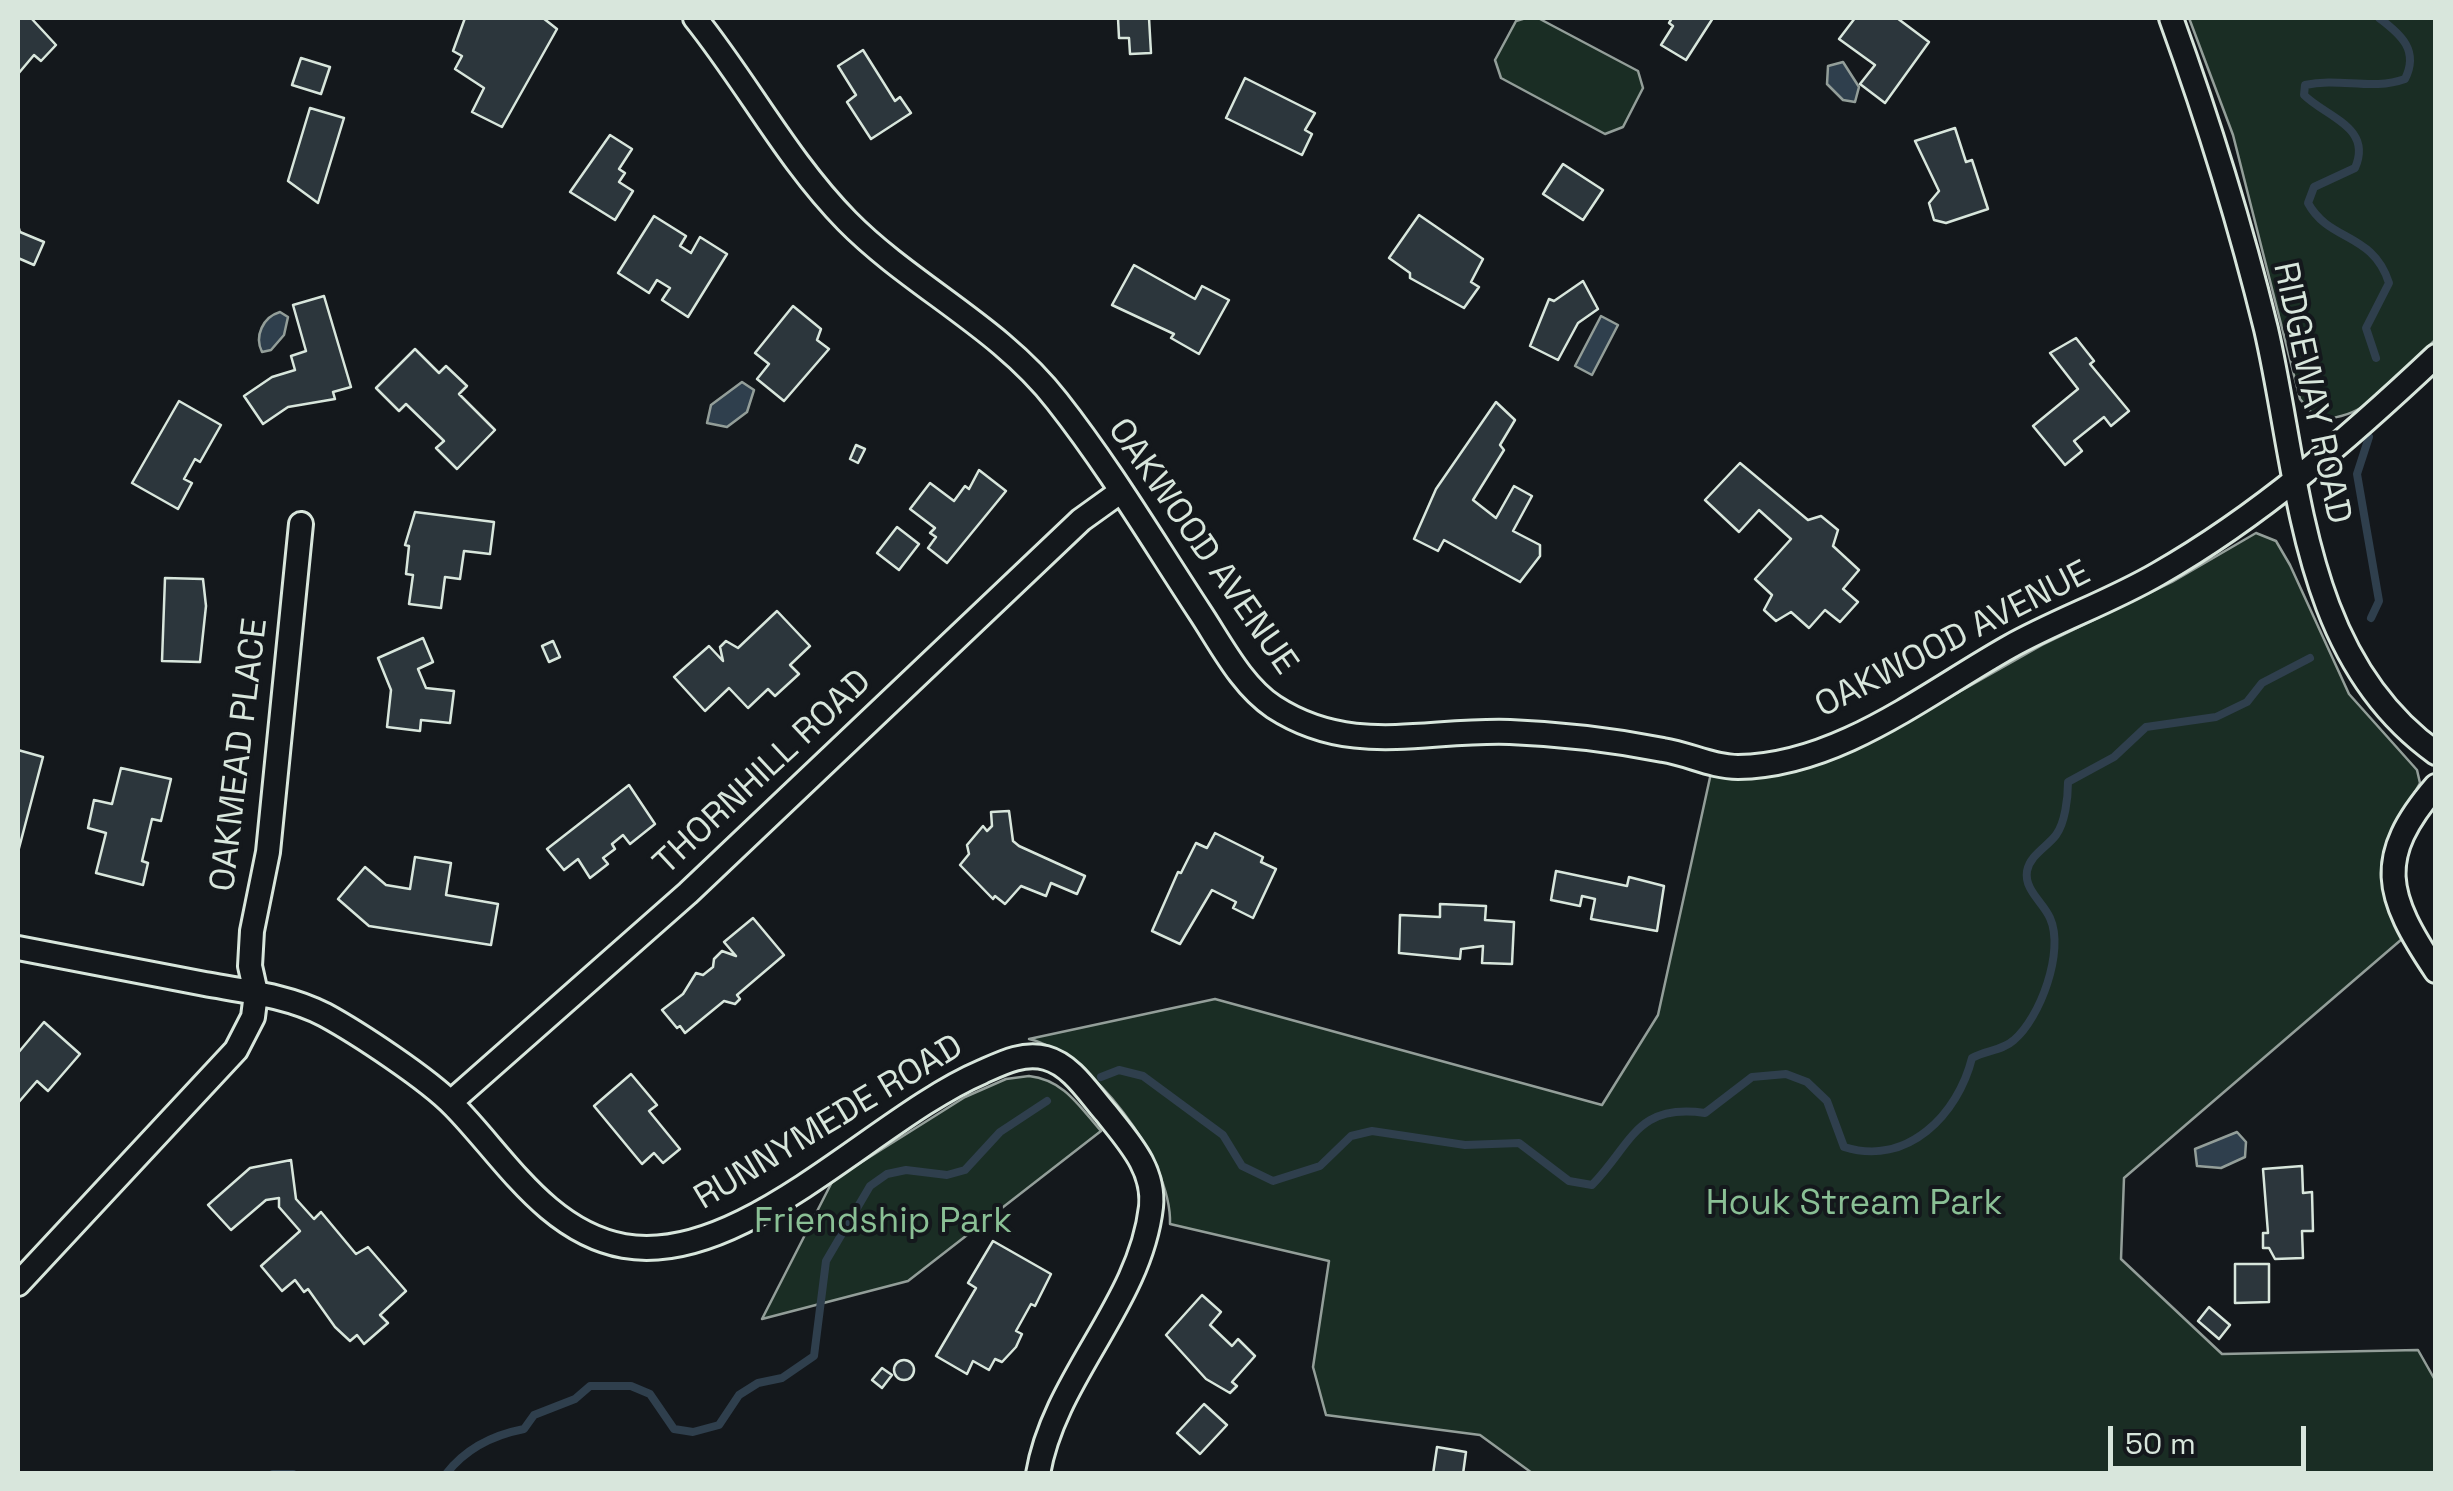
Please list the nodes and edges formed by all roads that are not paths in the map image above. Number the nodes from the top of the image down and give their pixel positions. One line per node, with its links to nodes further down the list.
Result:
1 (695, 18): 5 (street, OAKWOOD AVENUE)
2 (2171, 18): 4 (street, RIDGEWAY ROAD)
3 (2436, 356): 4 (street, OAKWOOD AVENUE)
4 (2292, 484): 5 (street, OAKWOOD AVENUE); 7 (street, RIDGEWAY ROAD)
5 (1120, 492): 12 (street, THORNHILL ROAD)
6 (301, 524): 11 (street, OAKMEAD PLACE)
7 (2436, 753)
8 (2436, 786): 10 (street)
9 (18, 948): 11 (street, RUNNYMEDE ROAD)
10 (2436, 971)
11 (256, 994): 12 (street, RUNNYMEDE ROAD); 13 (street)
12 (451, 1102): 14 (street, RUNNYMEDE ROAD)
13 (18, 1284)
14 (1038, 1474)

